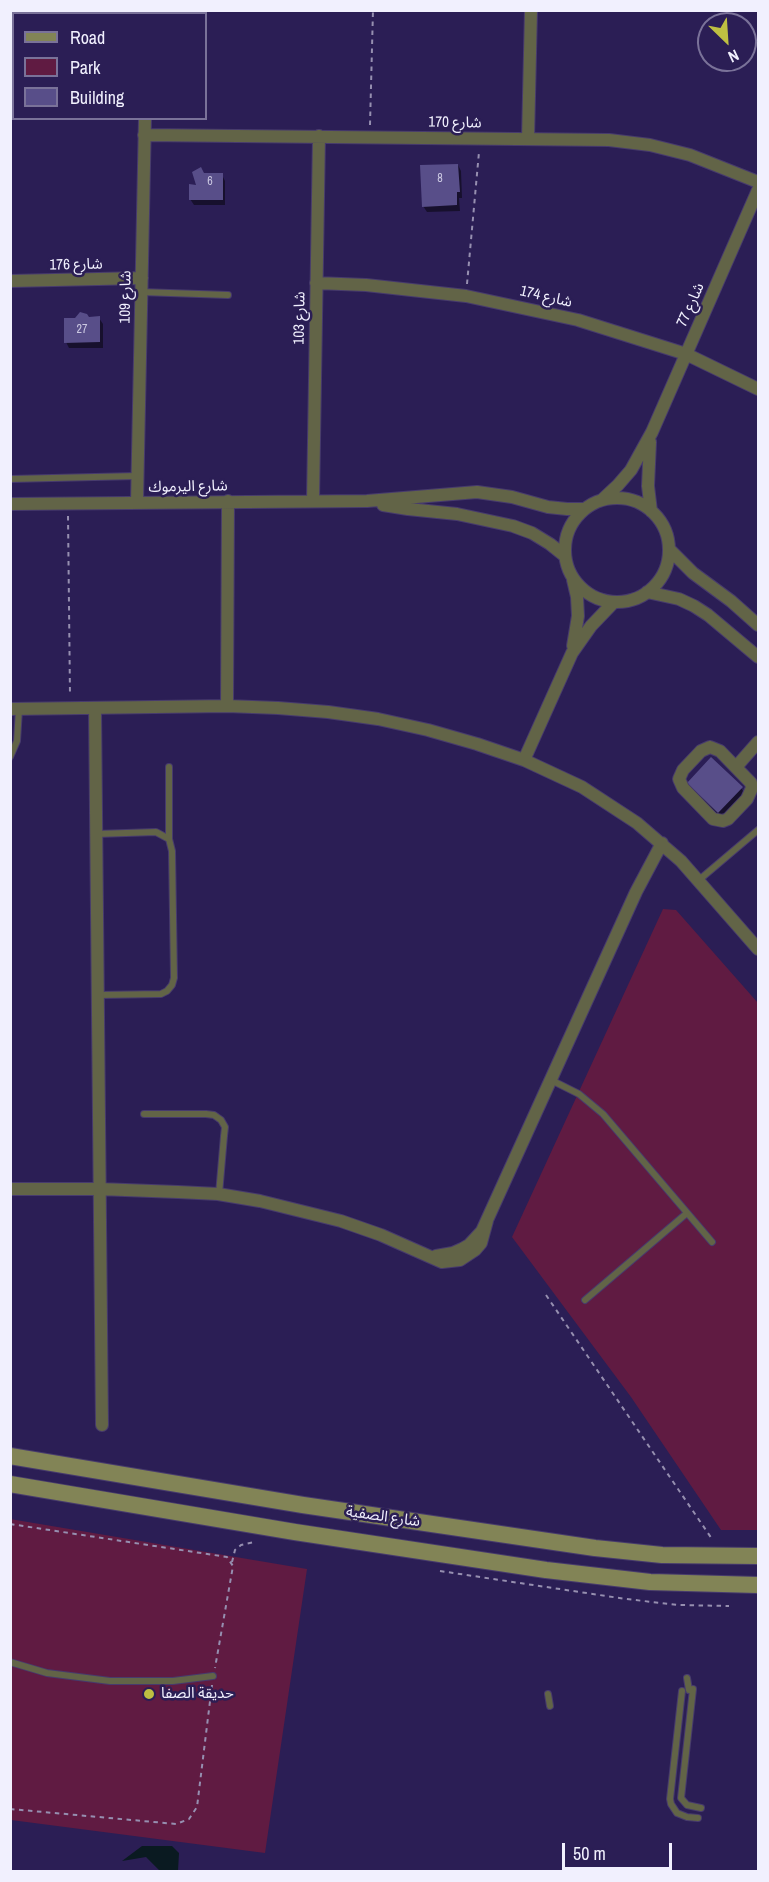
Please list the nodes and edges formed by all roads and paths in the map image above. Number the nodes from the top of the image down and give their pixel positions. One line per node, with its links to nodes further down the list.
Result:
1 (373, 10): 6 (path)
2 (531, 10): 8 (street)
3 (145, 120): 4 (street, شارع 109)
4 (144, 135): 5 (street, شارع 170); 11 (street, شارع 109)
5 (319, 136): 6 (street, شارع 170); 13 (street, شارع 103)
6 (369, 137): 7 (street, شارع 170)
7 (481, 138): 8 (street, شارع 170); 16 (path)
8 (528, 138): 9 (street, شارع 170)
9 (759, 183)
10 (759, 190): 17 (street, شارع 77)
11 (142, 279): 12 (street, شارع 176); 14 (street, شارع 109)
12 (10, 281)
13 (316, 283): 16 (street, شارع 174); 24 (street, شارع 103)
14 (141, 292): 15 (lane); 20 (street, شارع 109)
15 (228, 295)
16 (466, 296): 17 (street, شارع 174)
17 (686, 354): 18 (street, شارع 174); 19 (street, شارع 77)
18 (759, 389)
19 (652, 432): 22 (street, شارع 77); 30 (street, شارع 77)
20 (138, 476): 21 (lane); 26 (street, شارع 109)
21 (10, 479)
22 (603, 499): 29 (street); 30 (street)
23 (228, 501): 24 (street, شارع اليرموك); 26 (street, شارع اليرموك); 39 (street)
24 (313, 501): 25 (street, شارع اليرموك)
25 (367, 501): 29 (street, شارع اليرموك); 32 (street, شارع اليرموك)
26 (137, 502): 27 (street, شارع اليرموك)
27 (67, 503): 28 (street, شارع اليرموك); 40 (path)
28 (10, 504)
29 (585, 508): 32 (street)
30 (651, 511): 31 (street)
31 (669, 549): 34 (street); 36 (street)
32 (565, 556): 33 (street)
33 (573, 579): 35 (street); 37 (street)
34 (647, 592): 35 (street); 38 (street)
35 (614, 602): 37 (street)
36 (759, 625)
37 (572, 653): 45 (street)
38 (759, 657)
39 (227, 706): 41 (street); 45 (street)
40 (70, 708): 41 (street); 42 (street)
41 (94, 708): 49 (street)
42 (15, 709): 44 (lane)
43 (759, 742): 47 (street)
44 (10, 757)
45 (524, 760): 51 (street)
46 (169, 766): 50 (lane)
47 (736, 767): 47 (street)
48 (759, 830): 52 (lane)
49 (96, 834): 50 (lane); 54 (street)
50 (169, 840): 54 (lane)
51 (662, 843): 52 (street); 55 (street)
52 (699, 880): 53 (street)
53 (759, 949)
54 (98, 995): 58 (street)
55 (551, 1080): 59 (street); 60 (lane)
56 (144, 1114): 59 (lane)
57 (10, 1189): 58 (street)
58 (99, 1189): 59 (street); 64 (street)
59 (219, 1194)
60 (687, 1213): 61 (lane); 63 (lane)
61 (712, 1242)
62 (546, 1295): 69 (path)
63 (585, 1300)
64 (102, 1425)
65 (10, 1455): 69 (main road, شارع الصفية)
66 (10, 1484): 70 (main road, شارع الصفية)
67 (10, 1524): 72 (path)
68 (759, 1556): 69 (main road, شارع الصفية)
69 (724, 1557)
70 (759, 1585)
71 (10, 1662): 72 (lane)
72 (213, 1676): 78 (path)
73 (687, 1678): 74 (lane)
74 (688, 1690): 77 (lane); 79 (lane)
75 (548, 1694): 76 (lane)
76 (550, 1706)
77 (701, 1808)
78 (10, 1809)
79 (698, 1818)

